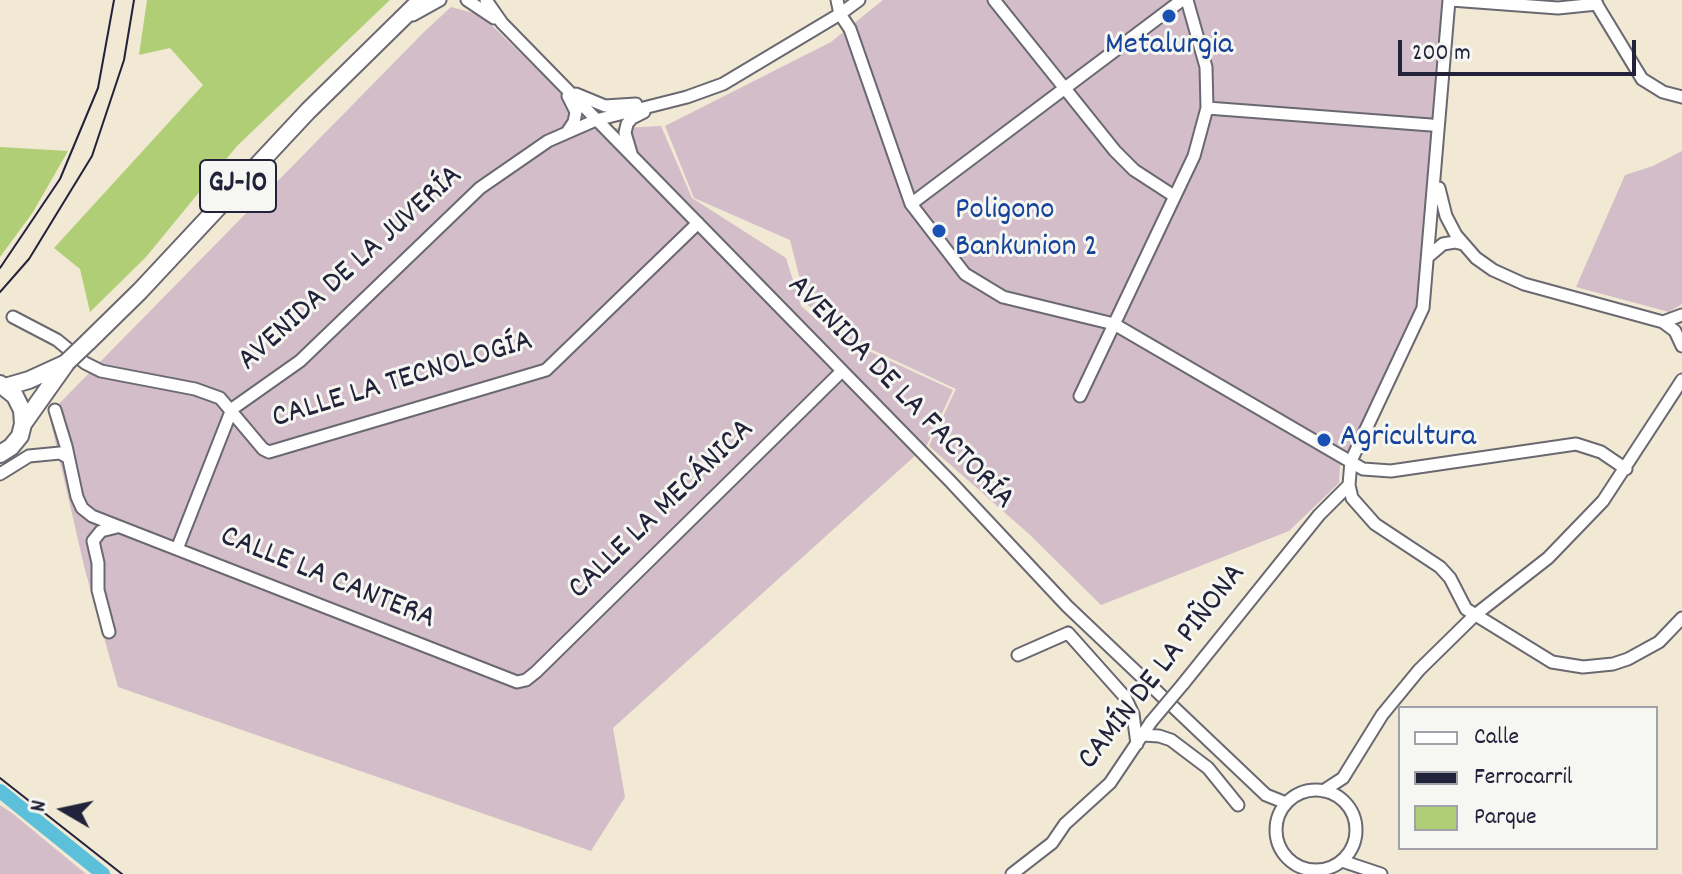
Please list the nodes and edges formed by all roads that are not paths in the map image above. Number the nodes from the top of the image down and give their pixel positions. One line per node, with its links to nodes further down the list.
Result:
1 (421, 0): 13 (highway, GJ-10)
2 (440, 0): 13 (street)
3 (467, 0): 12 (street, AVENIDA DE LA FACTORÍA)
4 (486, 0): 12 (street, AVENIDA DE LA FACTORÍA)
5 (837, 0): 11 (street)
6 (859, 0): 11 (street)
7 (994, 0): 15 (street)
8 (1185, 0): 15 (street); 18 (street)
9 (1450, 0): 10 (street); 23 (street)
10 (1596, 2): 16 (street)
11 (840, 14): 17 (street); 25 (street)
12 (502, 23): 14 (street, AVENIDA DE LA FACTORÍA)
13 (389, 31): 35 (highway, GJ-10, bridge)
14 (562, 85): 17 (street); 19 (street, AVENIDA DE LA FACTORÍA); 21 (street)
15 (1063, 89): 24 (street); 25 (street)
16 (1682, 97)
17 (662, 103): 19 (street, AVENIDA DE LA JUVERÍA); 22 (street)
18 (1207, 108): 20 (street); 24 (street)
19 (596, 120): 21 (street, AVENIDA DE LA JUVERÍA); 22 (street, AVENIDA DE LA FACTORÍA)
20 (1431, 125)
21 (566, 133): 40 (street, AVENIDA DE LA JUVERÍA)
22 (633, 158): 26 (street, AVENIDA DE LA FACTORÍA)
23 (1436, 170): 27 (street); 28 (street)
24 (1174, 196): 33 (street)
25 (911, 204): 33 (street)
26 (698, 223): 36 (street, AVENIDA DE LA FACTORÍA); 40 (street, CALLE LA TECNOLOGÍA)
27 (1463, 244): 28 (street); 31 (street)
28 (1430, 255): 45 (street)
29 (1682, 315): 31 (street)
30 (13, 317): 40 (street)
31 (1663, 322): 34 (street)
32 (1682, 323): 34 (street)
33 (1114, 324): 39 (street); 45 (street)
34 (1681, 344)
35 (66, 363): 38 (highway, GJ-10); 42 (highway, GJ-10)
36 (842, 371): 55 (street, CALLE LA MECÁNICA); 59 (street, AVENIDA DE LA FACTORÍA)
37 (1682, 382): 46 (street)
38 (3, 386): 42 (highway, GJ-10)
39 (1080, 396)
40 (232, 409): 50 (street, AVENIDA DE LA JUVERÍA)
41 (55, 410): 44 (street, CALLE LA CANTERA)
42 (23, 424): 43 (highway, GJ-10)
43 (0, 454)
44 (67, 457): 47 (street); 49 (street, CALLE LA CANTERA)
45 (1351, 461): 46 (street); 48 (street)
46 (1626, 469): 51 (street)
47 (0, 474)
48 (1349, 485): 51 (street); 56 (street, CAMÍN DE LA PIÑONA, bridge)
49 (118, 527): 50 (street, CALLE LA CANTERA); 53 (street)
50 (177, 549): 55 (street, CALLE LA CANTERA)
51 (1475, 615): 52 (street); 57 (street)
52 (1682, 618)
53 (109, 632)
54 (1018, 655): 56 (street)
55 (517, 682)
56 (1140, 740): 62 (street); 69 (street, CAMÍN DE LA PIÑONA)
57 (1343, 778): 58 (street); 60 (street)
58 (1323, 791): 60 (street); 61 (street)
59 (1266, 795): 61 (street, AVENIDA DE LA FACTORÍA); 63 (street, AVENIDA DE LA FACTORÍA)
60 (1342, 800): 64 (street)
61 (1286, 803): 63 (street)
62 (1238, 805)
63 (1277, 822): 66 (street)
64 (1354, 842): 65 (street); 68 (street)
65 (1342, 861): 67 (street); 68 (street)
66 (1303, 871): 67 (street)
67 (1319, 872)
68 (1377, 872)
69 (1012, 874)

